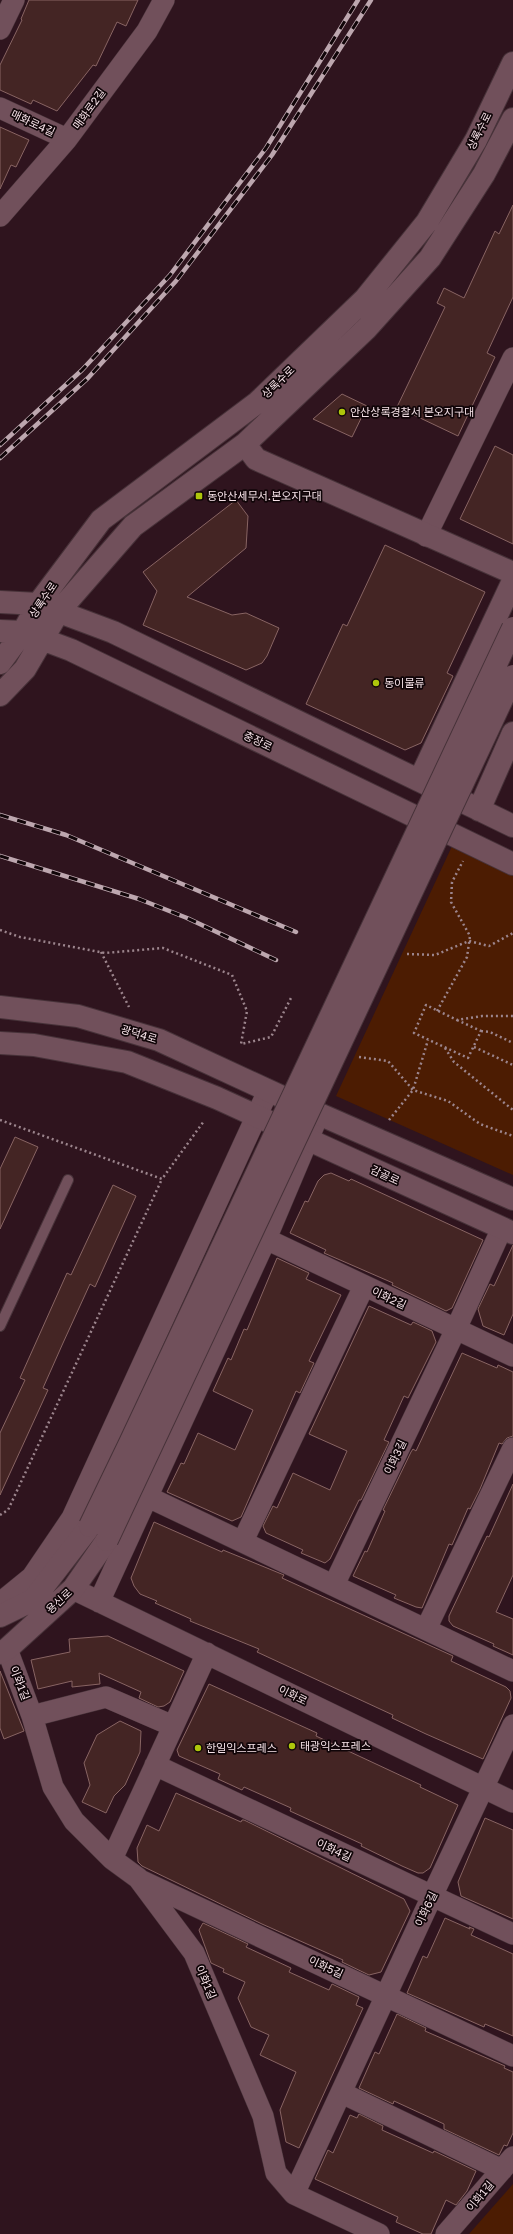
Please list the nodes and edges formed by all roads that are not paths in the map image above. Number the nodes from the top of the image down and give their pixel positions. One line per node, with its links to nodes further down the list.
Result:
1 (14, 0): 3 (street)
2 (164, 0): 7 (street, 매화로2길)
3 (0, 28)
4 (513, 63): 15 (street, 상록수로)
5 (0, 108): 7 (street, 매화로4길)
6 (513, 119): 10 (street, 상록수로)
7 (67, 139): 8 (street, 매화로2길)
8 (1, 213)
9 (513, 358): 11 (street)
10 (245, 444): 11 (street); 16 (street, 상록수로)
11 (426, 536): 12 (street)
12 (513, 573)
13 (513, 581): 24 (street)
14 (0, 602): 15 (street)
15 (38, 604): 16 (street); 19 (street, 상록수로)
16 (59, 611): 19 (street, 상록수로); 24 (street)
17 (513, 628): 49 (street, 용신로, bridge)
18 (0, 631): 19 (street, 충장로)
19 (33, 635): 20 (street, 상록수로); 22 (street, 상록수로); 27 (street, 충장로)
20 (0, 663)
21 (513, 676): 46 (street, 용신로, bridge)
22 (0, 695)
23 (513, 733): 25 (street)
24 (420, 779): 25 (street)
25 (479, 810): 26 (street)
26 (513, 826)
27 (513, 864)
28 (0, 1007): 30 (street, 광덕4로)
29 (0, 1043): 32 (street)
30 (268, 1091): 31 (street); 32 (street)
31 (319, 1114): 33 (street); 35 (street)
32 (257, 1117): 33 (street, 감골로); 48 (street)
33 (307, 1139): 36 (street, 감골로); 37 (street)
34 (68, 1180): 39 (lane)
35 (513, 1199)
36 (507, 1231): 40 (street, 이화3길)
37 (266, 1239): 38 (street, 이화2길); 43 (street)
38 (364, 1286): 40 (street, 이화2길); 44 (street)
39 (0, 1326)
40 (456, 1329): 41 (street, 이화2길); 45 (street, 이화3길)
41 (513, 1356)
42 (513, 1448): 50 (street)
43 (146, 1496): 44 (street); 47 (street)
44 (243, 1541): 45 (street)
45 (334, 1585): 50 (street)
46 (73, 1589): 47 (street, 이화로); 51 (street, 용신로)
47 (99, 1602): 52 (street, 이화로)
48 (0, 1603)
49 (0, 1616)
50 (426, 1629): 53 (street)
51 (4, 1651): 54 (street, 이화1길)
52 (207, 1653): 56 (street); 58 (street, 이화로)
53 (513, 1671)
54 (32, 1716): 56 (street); 60 (street, 이화1길)
55 (513, 1725): 58 (street, 이화6길)
56 (174, 1726): 57 (street)
57 (155, 1765): 60 (street); 62 (street, 이화4길)
58 (484, 1788): 59 (street, 이화로); 62 (street, 이화6길)
59 (513, 1802)
60 (112, 1859): 61 (street, 이화1길)
61 (138, 1878): 64 (street, 이화5길); 68 (street, 이화1길)
62 (432, 1896): 63 (street, 이화4길); 64 (street, 이화6길)
63 (513, 1934)
64 (387, 1996): 65 (street, 이화5길); 66 (street, 이화6길)
65 (513, 2056)
66 (342, 2093): 67 (street); 68 (street, 이화6길)
67 (508, 2164): 70 (street, 이화1길)
68 (294, 2194): 69 (street, 이화1길)
69 (379, 2234)
70 (446, 2234)

